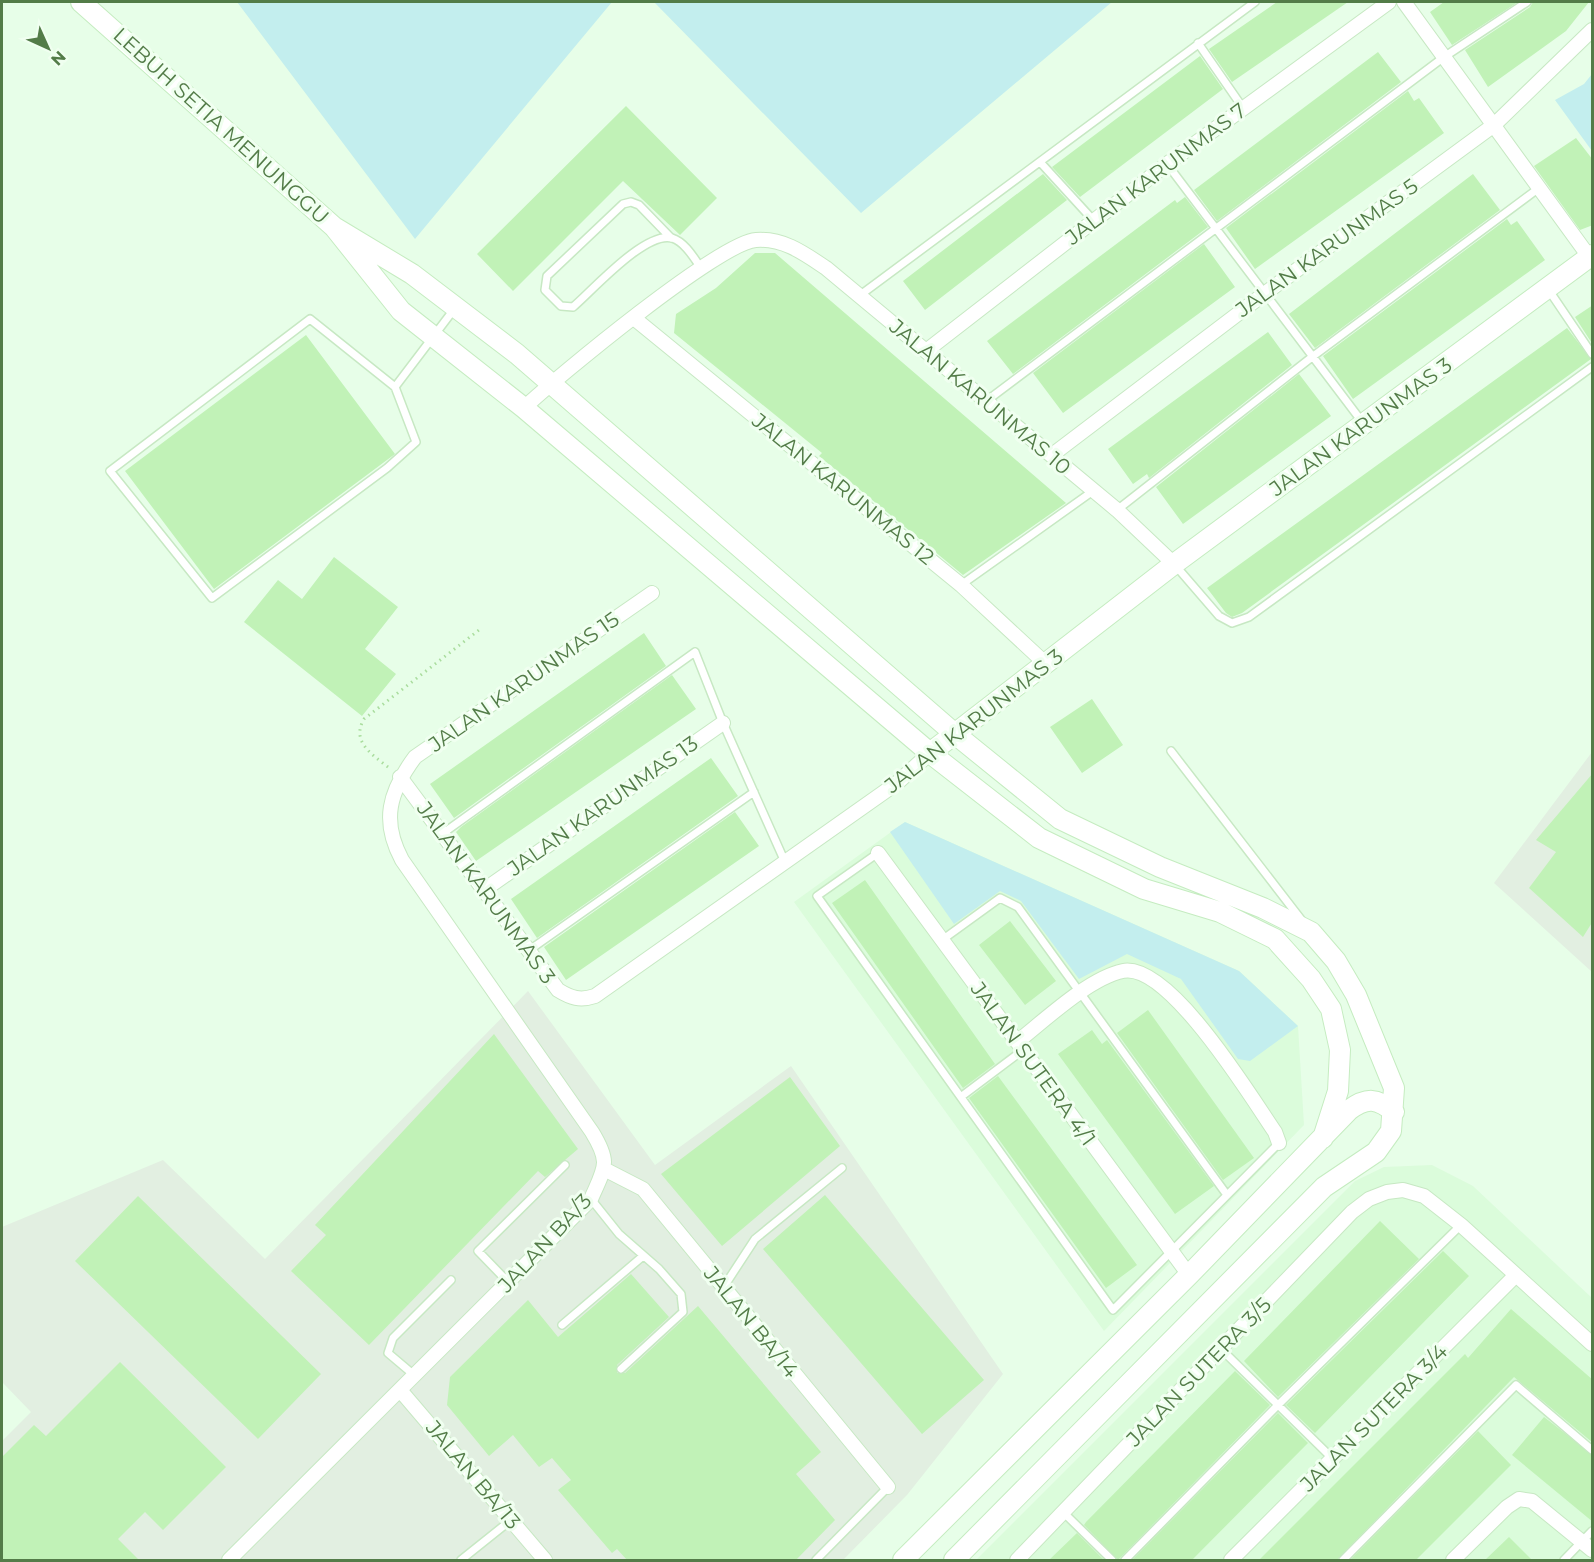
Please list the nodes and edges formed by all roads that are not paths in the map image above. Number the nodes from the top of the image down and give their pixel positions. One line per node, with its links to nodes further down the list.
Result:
1 (81, 2): 15 (street, LEBUH SETIA MENUNGGU)
2 (1256, 2): 7 (lane)
3 (1389, 2): 9 (street, JALAN KARUNMAS 7)
4 (1404, 2): 8 (street)
5 (1527, 2): 8 (lane)
6 (1593, 30): 10 (street, JALAN KARUNMAS 5)
7 (1198, 43): 9 (lane); 11 (lane)
8 (1444, 57): 10 (street); 16 (lane)
9 (1243, 108): 12 (street, JALAN KARUNMAS 7)
10 (1494, 125): 13 (street); 21 (street, JALAN KARUNMAS 5)
11 (1041, 162): 14 (lane); 22 (lane)
12 (1167, 164): 14 (street, JALAN KARUNMAS 7); 16 (lane)
13 (1539, 188): 18 (street); 28 (lane)
14 (1094, 221): 26 (street, JALAN KARUNMAS 7)
15 (334, 227): 23 (street); 25 (street)
16 (1216, 230): 21 (lane); 32 (lane)
17 (671, 238): 17 (lane); 19 (lane)
18 (1591, 257): 20 (street, JALAN KARUNMAS 3)
19 (701, 268): 22 (street, JALAN KARUNMAS 10); 24 (street)
20 (1548, 289): 27 (lane); 34 (street, JALAN KARUNMAS 3)
21 (1264, 294): 28 (lane); 35 (street, JALAN KARUNMAS 5)
22 (859, 296): 26 (street, JALAN KARUNMAS 10)
23 (457, 306): 25 (lane); 30 (street)
24 (635, 318): 30 (street); 39 (street, JALAN KARUNMAS 12)
25 (432, 336): 31 (lane); 33 (street)
26 (926, 351): 32 (street, JALAN KARUNMAS 10)
27 (1593, 354)
28 (1312, 357): 34 (lane); 37 (lane)
29 (1593, 367): 38 (lane)
30 (551, 383): 33 (street); 43 (street)
31 (395, 387): 31 (lane)
32 (985, 402): 35 (street, JALAN KARUNMAS 10)
33 (525, 408): 45 (street)
34 (1365, 425): 38 (street, JALAN KARUNMAS 3)
35 (1052, 455): 36 (street, JALAN KARUNMAS 10)
36 (1094, 492): 37 (street, JALAN KARUNMAS 10); 39 (lane)
37 (1117, 510): 38 (street, JALAN KARUNMAS 10)
38 (1174, 564): 41 (street, JALAN KARUNMAS 3)
39 (961, 585): 41 (street, JALAN KARUNMAS 12)
40 (652, 593): 46 (street, JALAN KARUNMAS 15)
41 (1046, 664): 43 (street, JALAN KARUNMAS 3)
42 (723, 723): 47 (lane); 48 (lane); 51 (street, JALAN KARUNMAS 13)
43 (955, 734): 45 (street, JALAN KARUNMAS 3); 52 (street)
44 (1171, 751): 52 (lane)
45 (930, 753): 50 (street, JALAN KARUNMAS 3); 55 (street)
46 (400, 777): 48 (street, JALAN KARUNMAS 3); 64 (street, JALAN BA/3)
47 (754, 792): 50 (lane); 54 (lane)
48 (442, 834): 51 (street, JALAN KARUNMAS 3)
49 (878, 853): 53 (street, JALAN SUTERA 4/1); 58 (lane)
50 (785, 862): 54 (street, JALAN KARUNMAS 3)
51 (484, 890): 54 (street, JALAN KARUNMAS 3)
52 (1311, 932): 55 (street); 59 (street)
53 (942, 940): 56 (lane); 57 (street, JALAN SUTERA 4/1)
54 (527, 952)
55 (1311, 979): 60 (street)
56 (1081, 994): 57 (street); 61 (street); 65 (lane)
57 (1020, 1046): 58 (lane); 68 (street, JALAN SUTERA 4/1)
58 (962, 1096): 68 (lane)
59 (1394, 1112): 60 (street); 93 (street)
60 (1323, 1138): 70 (street)
61 (1279, 1143): 65 (lane)
62 (565, 1166): 73 (lane)
63 (842, 1168): 74 (lane)
64 (604, 1170): 66 (street, JALAN BA/3); 74 (street, JALAN BA/14)
65 (1227, 1195): 68 (lane)
66 (591, 1199): 69 (lane); 73 (street, JALAN BA/3)
67 (1461, 1225): 71 (street); 77 (street, JALAN SUTERA 3/5); 81 (lane)
68 (1171, 1251): 70 (street, JALAN SUTERA 4/1)
69 (643, 1256): 75 (lane); 78 (lane)
70 (1189, 1275): 92 (street)
71 (1516, 1275): 76 (street); 83 (street, JALAN SUTERA 3/4)
72 (451, 1280): 79 (lane)
73 (508, 1282): 79 (street, JALAN BA/3)
74 (723, 1288): 84 (street, JALAN BA/14)
75 (562, 1325)
76 (1593, 1344)
77 (1220, 1348): 81 (lane); 85 (street, JALAN SUTERA 3/5)
78 (621, 1369)
79 (414, 1376): 80 (street, JALAN BA/3)
80 (400, 1390): 86 (street, JALAN BA/13); 88 (street, JALAN BA/3)
81 (1278, 1405): 83 (lane); 96 (lane)
82 (1593, 1450): 98 (lane)
83 (1333, 1459): 97 (street, JALAN SUTERA 3/4)
84 (888, 1487): 91 (lane)
85 (1064, 1513): 94 (street, JALAN SUTERA 3/5); 95 (lane)
86 (511, 1520): 89 (lane); 90 (street, JALAN BA/13)
87 (1589, 1541): 99 (street); 100 (lane)
88 (229, 1560)
89 (461, 1560)
90 (545, 1560)
91 (816, 1560)
92 (903, 1560)
93 (954, 1560)
94 (1017, 1560)
95 (1112, 1560)
96 (1125, 1560)
97 (1232, 1560)
98 (1343, 1560)
99 (1453, 1560)
100 (1564, 1560)

